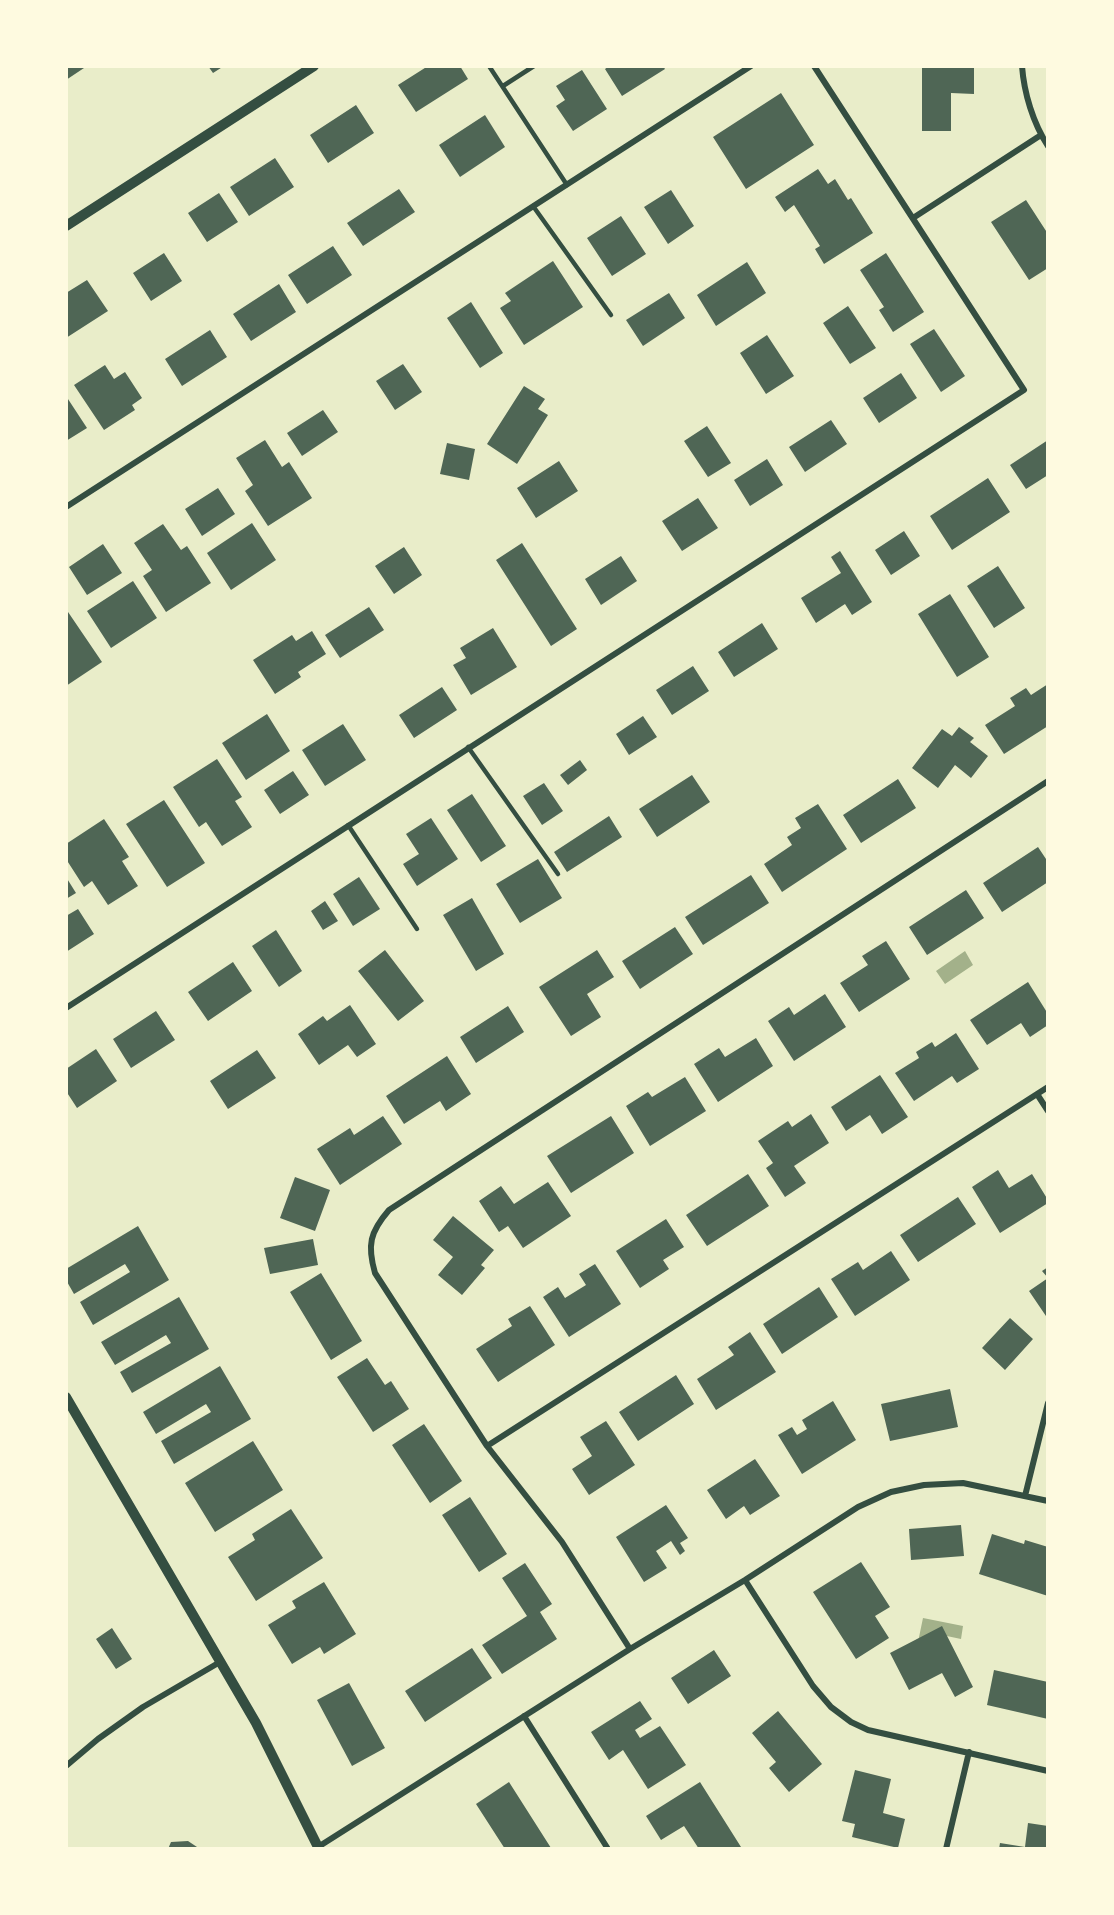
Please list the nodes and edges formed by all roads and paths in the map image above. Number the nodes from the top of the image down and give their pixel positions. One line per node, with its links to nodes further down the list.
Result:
1 (314, 66): 13 (street)
2 (489, 66): 7 (lane)
3 (534, 66): 7 (lane)
4 (751, 66): 10 (street)
5 (814, 66): 12 (street)
6 (1023, 66): 8 (street)
7 (503, 87): 10 (lane)
8 (1041, 135): 9 (street); 12 (street)
9 (1048, 146)
10 (567, 185): 11 (street)
11 (533, 206): 14 (lane); 15 (street)
12 (913, 218): 16 (street)
13 (66, 226)
14 (611, 315)
15 (66, 507)
16 (468, 747): 18 (street); 19 (lane)
17 (1048, 781): 27 (street)
18 (348, 825): 20 (lane); 21 (street)
19 (558, 873)
20 (417, 929)
21 (66, 1008)
22 (1048, 1087): 23 (street)
23 (1037, 1094): 24 (street); 27 (street)
24 (1048, 1111)
25 (66, 1397): 32 (street)
26 (1048, 1403): 28 (street)
27 (487, 1446): 31 (street)
28 (1026, 1496): 29 (street); 30 (street)
29 (1048, 1501)
30 (745, 1580): 31 (street); 34 (street)
31 (630, 1649): 33 (street)
32 (220, 1662): 35 (street); 37 (street)
33 (524, 1716): 37 (street); 38 (street)
34 (969, 1752): 36 (street); 39 (street)
35 (66, 1766)
36 (1048, 1771)
37 (318, 1848)
38 (608, 1849)
39 (946, 1849)

